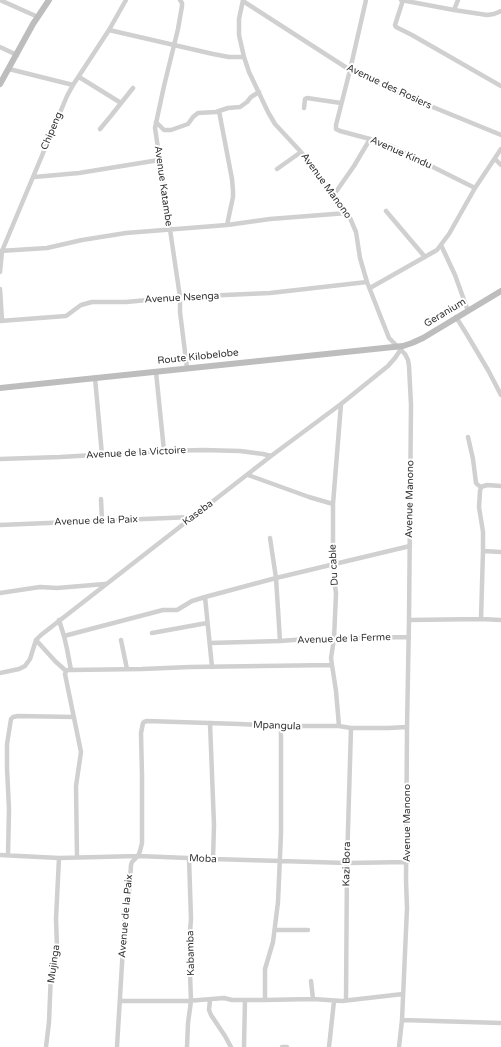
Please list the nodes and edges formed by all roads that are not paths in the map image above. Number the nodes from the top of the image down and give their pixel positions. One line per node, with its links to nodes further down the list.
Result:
1 (0, 0): 11 (street)
2 (49, 0): 11 (street)
3 (126, 0): 12 (street, Chipeng)
4 (180, 0): 13 (street, Avenue Katambe)
5 (243, 0): 16 (street, Avenue Manono); 18 (street, Avenue des Rosiers)
6 (366, 0): 18 (street, Avenue Kindu)
7 (402, 0): 9 (street); 22 (street)
8 (458, 0): 9 (street)
9 (454, 10): 10 (street)
10 (501, 11)
11 (38, 17): 15 (street)
12 (109, 30): 13 (street); 19 (street, Chipeng)
13 (174, 45): 16 (street); 29 (street, Avenue Katambe)
14 (0, 47): 15 (street)
15 (17, 55): 17 (street)
16 (244, 57): 24 (street, Avenue Manono)
17 (9, 69): 20 (street); 21 (street)
18 (350, 70): 26 (street, Avenue Kindu); 31 (street, Avenue des Rosiers)
19 (79, 76): 21 (street, Chipeng); 25 (street)
20 (0, 84)
21 (73, 85): 39 (street, Chipeng)
22 (501, 86)
23 (133, 88): 25 (street)
24 (259, 92): 28 (street); 34 (street, Avenue Manono)
25 (121, 103): 30 (street)
26 (341, 103): 27 (street); 32 (street, Avenue Kindu)
27 (304, 108)
28 (219, 111): 29 (street); 44 (street)
29 (156, 122): 36 (street, Avenue Katambe)
30 (100, 129)
31 (501, 135)
32 (370, 139): 40 (street, Avenue Kindu); 41 (street)
33 (501, 149): 35 (street)
34 (301, 152): 38 (street); 41 (street, Avenue Manono)
35 (495, 159): 37 (street); 40 (street)
36 (159, 160): 39 (street); 45 (street, Avenue Katambe)
37 (501, 165)
38 (277, 169)
39 (34, 177): 47 (street, Chipeng)
40 (475, 188): 46 (street)
41 (333, 196): 43 (street, Avenue Manono)
42 (386, 211): 48 (street)
43 (347, 213): 44 (street); 50 (street, Avenue Manono)
44 (227, 225): 45 (street)
45 (170, 230): 47 (street); 54 (street, Avenue Katambe)
46 (441, 245): 48 (street); 55 (street)
47 (1, 251): 49 (street, Chipeng)
48 (425, 257): 51 (street)
49 (0, 272)
50 (367, 282): 51 (street, Avenue Manono); 54 (street, Avenue Nsenga)
51 (370, 288): 58 (street, Avenue Manono)
52 (0, 289): 57 (street)
53 (501, 291): 55 (street, Geranium)
54 (180, 297): 57 (street, Avenue Nsenga); 59 (street, Avenue Katambe)
55 (468, 311): 56 (street, Geranium)
56 (456, 317): 58 (street, Geranium); 63 (street)
57 (1, 320)
58 (399, 347): 59 (street, Route Kilobelobe); 64 (street, Kaseba); 79 (street, Avenue Manono)
59 (187, 368): 60 (street, Route Kilobelobe)
60 (156, 372): 61 (street, Route Kilobelobe); 66 (street)
61 (95, 378): 62 (street, Route Kilobelobe); 67 (street)
62 (0, 388)
63 (501, 395)
64 (341, 404): 68 (street, Kaseba); 74 (street, Du cable)
65 (468, 437): 72 (street)
66 (164, 450): 67 (street, Avenue de la Victoire); 68 (street, Avenue de la Victoire)
67 (102, 455): 69 (street, Avenue de la Victoire)
68 (271, 456): 70 (street, Kaseba)
69 (0, 459)
70 (248, 475): 74 (street); 75 (street, Kaseba)
71 (501, 486): 72 (street)
72 (481, 487): 80 (street)
73 (101, 499): 76 (street)
74 (333, 504): 82 (street, Du cable)
75 (192, 517): 76 (street, Avenue de la Paix); 84 (street, Kaseba)
76 (102, 521): 77 (street, Avenue de la Paix)
77 (0, 525)
78 (270, 538): 83 (street)
79 (410, 546): 82 (street); 88 (street, Avenue Manono)
80 (483, 551): 81 (street); 89 (street)
81 (501, 552)
82 (333, 564): 83 (street); 95 (street, Du cable)
83 (276, 578): 86 (street); 98 (street)
84 (105, 584): 85 (street); 87 (street, Kaseba)
85 (0, 593)
86 (204, 597): 91 (street); 93 (street)
87 (59, 620): 93 (street); 96 (street, Kaseba)
88 (410, 620): 89 (street); 94 (street, Avenue Manono)
89 (481, 620): 90 (street)
90 (501, 620)
91 (207, 623): 92 (street); 99 (street)
92 (152, 634)
93 (64, 636): 103 (street)
94 (409, 637): 95 (street, Avenue de la Ferme); 111 (street, Avenue Manono)
95 (334, 639): 98 (street, Avenue de la Ferme); 100 (street, Du cable)
96 (36, 640): 104 (street); 105 (street)
97 (121, 640): 102 (street)
98 (280, 641): 99 (street, Avenue de la Ferme)
99 (210, 643): 101 (street)
100 (332, 665): 101 (street); 110 (street, Du cable)
101 (212, 667): 102 (street)
102 (127, 669): 103 (street)
103 (71, 670): 104 (street)
104 (66, 671): 106 (street)
105 (0, 673)
106 (74, 717): 114 (street); 116 (street)
107 (147, 721): 108 (street, Mpangula); 115 (street, Avenue de la Paix)
108 (210, 723): 109 (street, Mpangula); 119 (street)
109 (281, 726): 110 (street, Mpangula); 120 (street)
110 (339, 726): 112 (street, Mpangula)
111 (407, 727): 112 (street, Mpangula); 121 (street, Avenue Manono)
112 (351, 728): 122 (street, Kazi Bora)
113 (0, 855): 114 (street, Moba)
114 (8, 855): 117 (street, Moba)
115 (138, 856): 116 (street, Moba); 118 (street, Moba); 134 (street, Avenue de la Paix)
116 (77, 857): 117 (street, Moba)
117 (59, 858): 137 (street, Mujinga)
118 (189, 858): 119 (street, Moba); 132 (street, Kabamba)
119 (213, 859): 120 (street, Moba)
120 (280, 861): 122 (street, Moba); 123 (street)
121 (407, 862): 122 (street, Moba); 126 (street, Avenue Manono)
122 (347, 863): 131 (street, Kazi Bora)
123 (275, 930): 124 (street); 130 (street)
124 (308, 930)
125 (310, 981): 127 (street)
126 (403, 994): 131 (street); 135 (street, Avenue Manono)
127 (313, 999): 130 (street); 133 (street)
128 (210, 1000): 129 (street); 132 (street); 140 (street)
129 (245, 1000): 130 (street); 141 (street)
130 (265, 1000)
131 (346, 1000): 133 (street)
132 (191, 1001): 134 (street); 139 (street, Kabamba)
133 (334, 1001): 144 (street)
134 (120, 1002): 138 (street, Avenue de la Paix)
135 (402, 1020): 136 (street); 145 (street, Avenue Manono)
136 (501, 1023)
137 (46, 1047)
138 (117, 1047)
139 (187, 1047)
140 (231, 1047)
141 (244, 1047)
142 (282, 1047): 143 (street)
143 (287, 1047)
144 (329, 1047)
145 (400, 1047)

